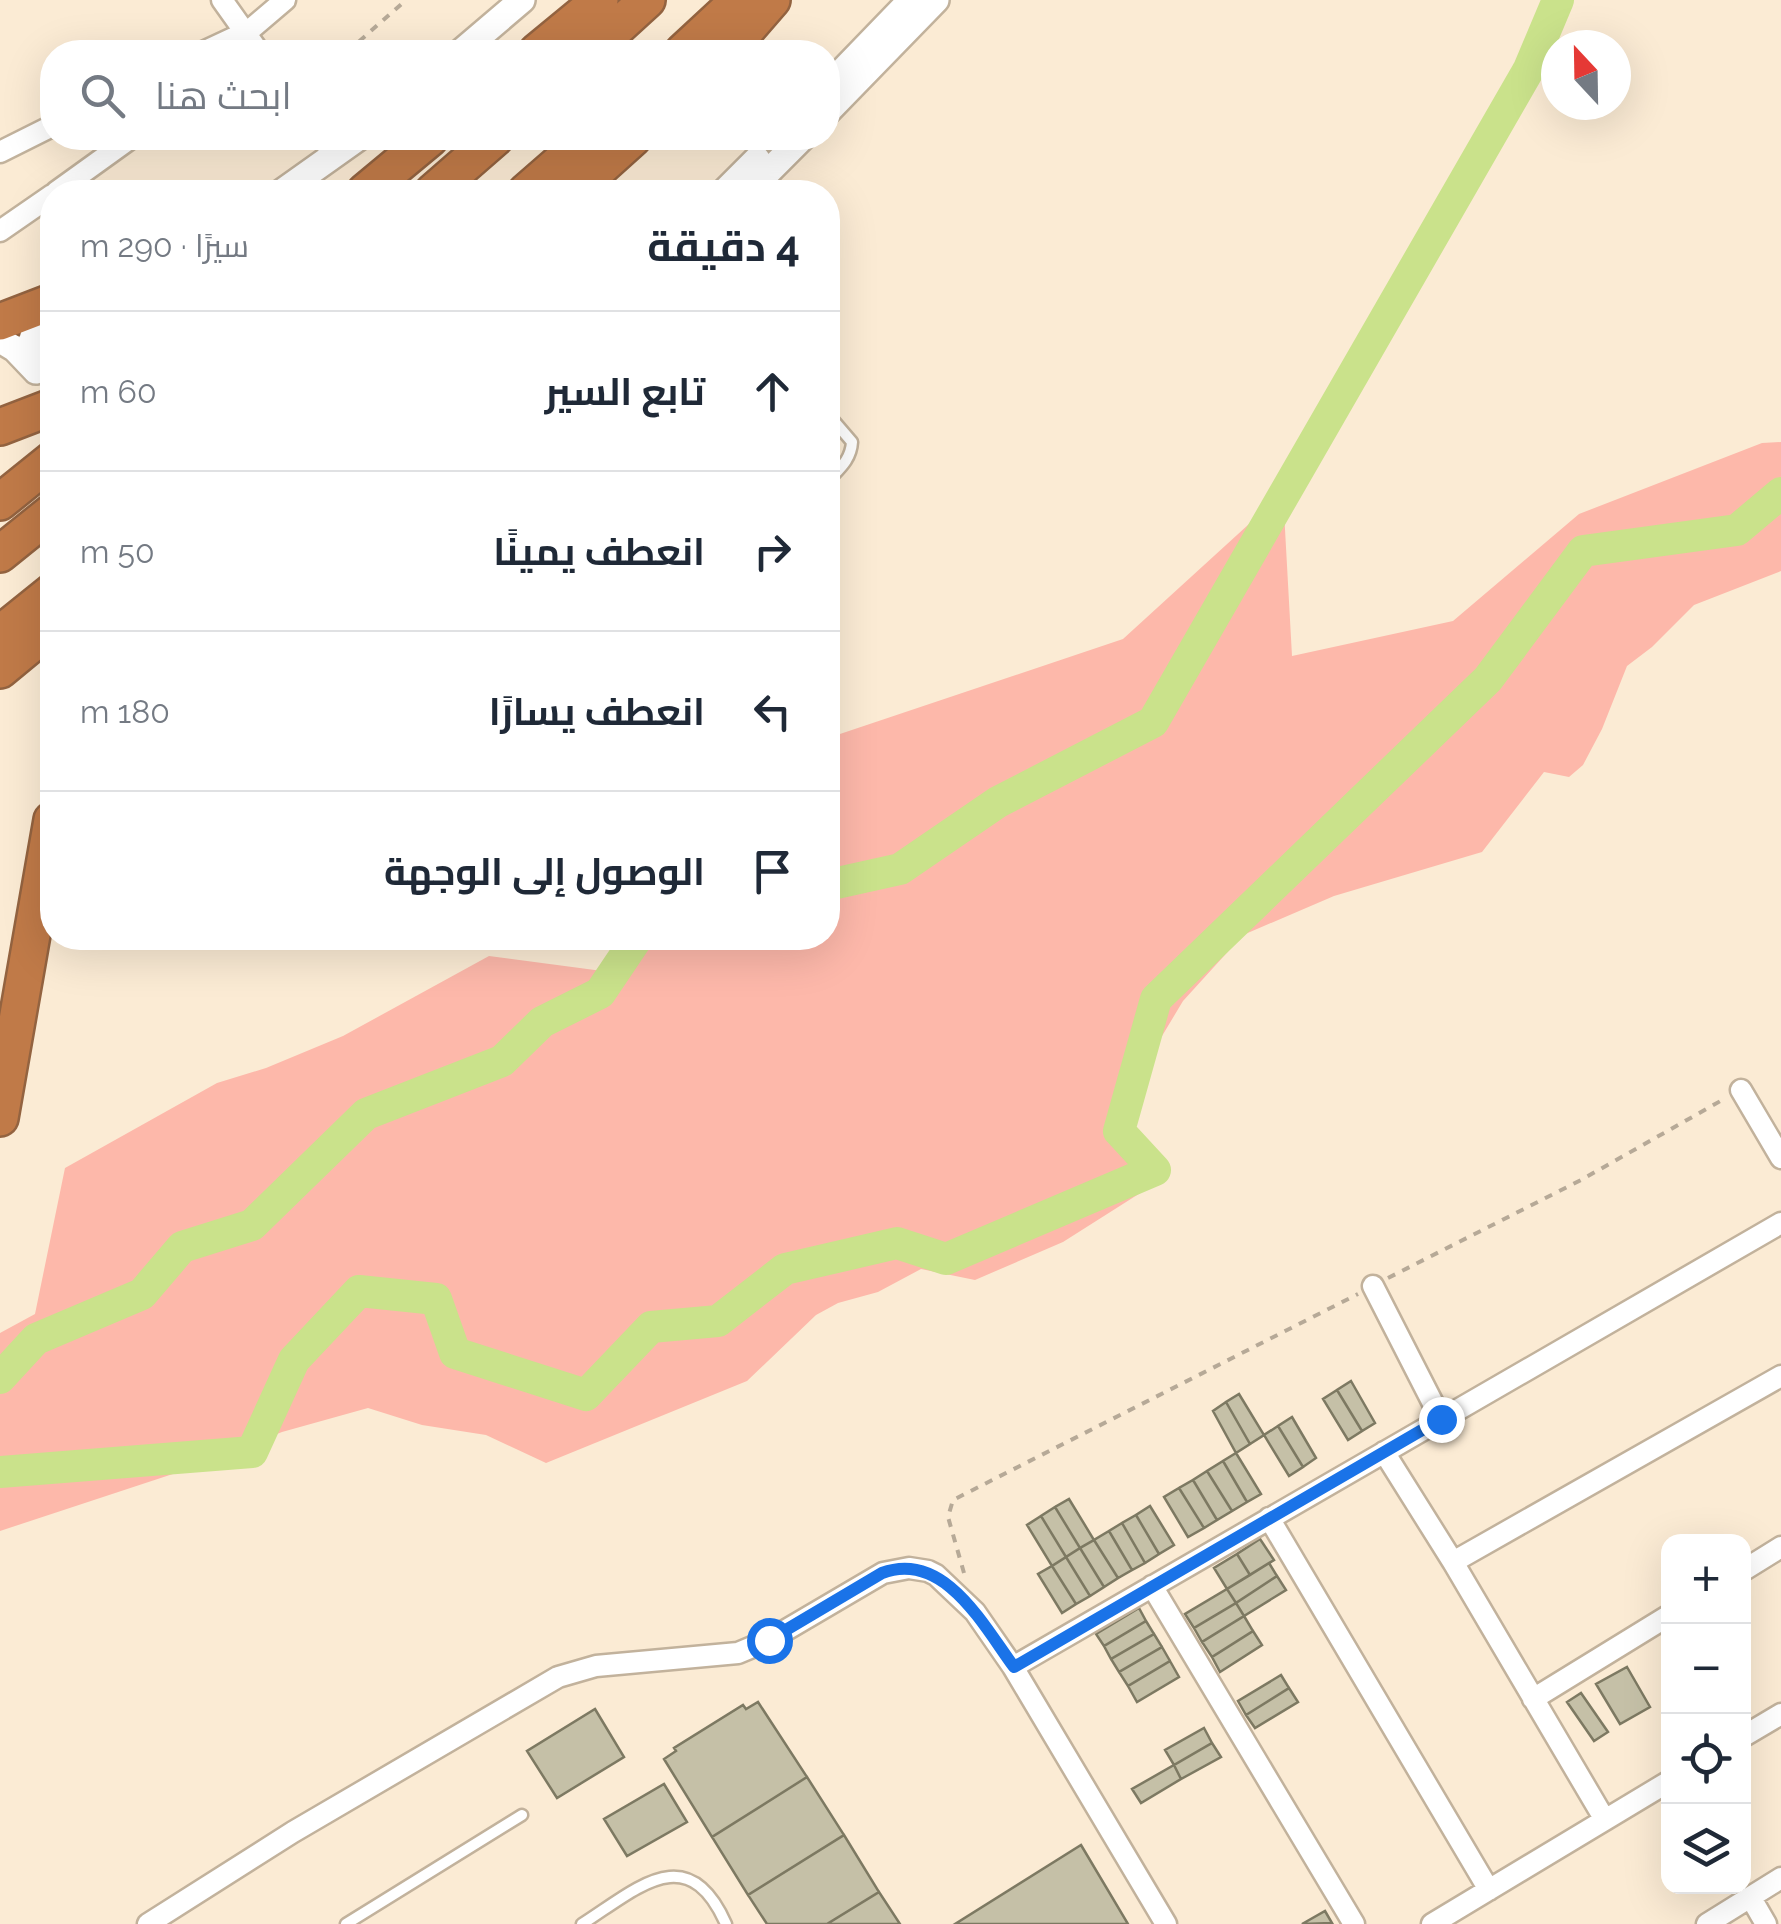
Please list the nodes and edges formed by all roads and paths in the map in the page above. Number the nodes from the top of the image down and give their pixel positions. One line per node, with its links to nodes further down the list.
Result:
1 (222, 0): 11 (street)
2 (284, 0): 11 (street)
3 (406, 0): 15 (path)
4 (522, 0): 16 (street)
5 (600, 0): 17 (highway)
6 (647, 0): 18 (highway)
7 (739, 0): 19 (highway)
8 (772, 0): 20 (highway)
9 (911, 0): 21 (street)
10 (936, 0): 22 (street)
11 (244, 32): 12 (street); 13 (street); 14 (street)
12 (228, 40)
13 (236, 40)
14 (250, 40)
15 (361, 40)
16 (475, 40)
17 (552, 40)
18 (603, 40)
19 (696, 40)
20 (737, 40)
21 (840, 74)
22 (840, 99)
23 (40, 132): 33 (street)
24 (114, 150): 34 (street)
25 (324, 150): 35 (street)
26 (416, 150): 36 (highway)
27 (432, 150): 37 (highway)
28 (481, 150): 38 (highway)
29 (574, 150): 39 (highway)
30 (620, 150): 40 (highway)
31 (766, 150): 41 (street)
32 (790, 150): 42 (street)
33 (0, 152)
34 (73, 180)
35 (294, 180)
36 (379, 180)
37 (397, 180)
38 (447, 180)
39 (540, 180)
40 (586, 180)
41 (736, 180)
42 (760, 180)
43 (40, 203): 44 (street)
44 (0, 230)
45 (40, 307): 46 (highway)
46 (0, 322)
47 (40, 325): 48 (street)
48 (0, 340)
49 (40, 412): 50 (highway)
50 (0, 426)
51 (840, 428): 52 (lane)
52 (840, 467)
53 (40, 470): 54 (highway)
54 (0, 502)
55 (40, 522): 56 (highway)
56 (0, 554)
57 (40, 602): 58 (highway)
58 (0, 634)
59 (40, 638): 60 (highway)
60 (0, 670)
61 (40, 879): 63 (highway)
62 (47, 950): 63 (highway)
63 (8, 1073): 65 (highway)
64 (1742, 1090): 66 (street); 68 (path)
65 (0, 1118)
66 (1781, 1158)
67 (1781, 1223): 70 (street)
68 (1373, 1286): 70 (street); 76 (path)
69 (1781, 1376): 74 (street)
70 (1441, 1419): 71 (street)
71 (1384, 1452): 72 (street); 74 (street)
72 (1270, 1518): 77 (street); 87 (street)
73 (1781, 1547): 75 (street)
74 (1453, 1562): 80 (street)
75 (1751, 1566)
76 (964, 1574)
77 (1152, 1586): 79 (street); 94 (street)
78 (1661, 1620): 80 (street)
79 (1014, 1667): 89 (street); 93 (street)
80 (1532, 1699): 85 (street)
81 (1781, 1714): 82 (street)
82 (1751, 1732)
83 (1661, 1786): 85 (street)
84 (522, 1816): 90 (lane)
85 (1605, 1820): 87 (street)
86 (1781, 1878): 88 (street)
87 (1489, 1890): 95 (street)
88 (1751, 1898): 96 (street); 97 (street)
89 (148, 1924)
90 (346, 1924)
91 (582, 1924): 92 (lane)
92 (726, 1924)
93 (1166, 1924)
94 (1354, 1924)
95 (1432, 1924)
96 (1707, 1924)
97 (1766, 1924)

